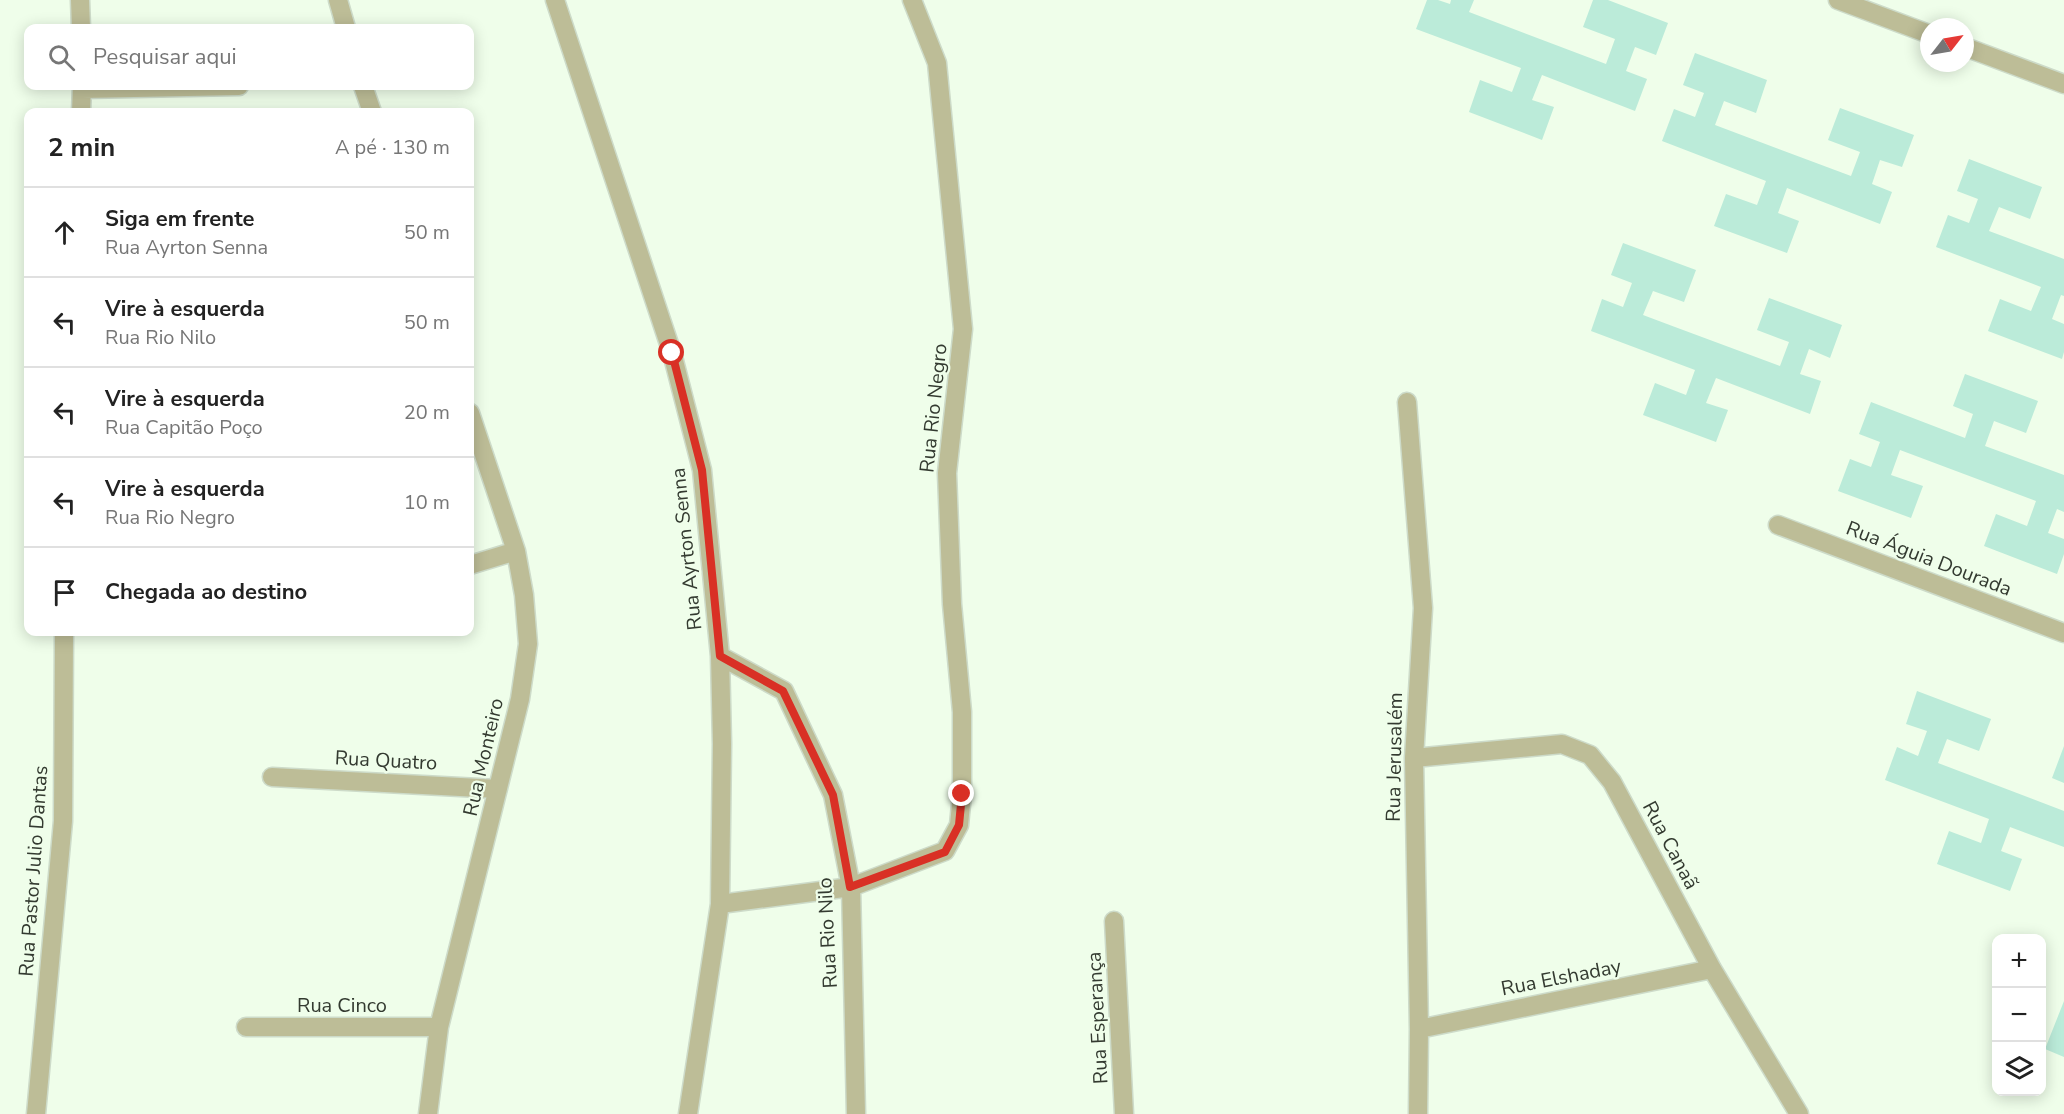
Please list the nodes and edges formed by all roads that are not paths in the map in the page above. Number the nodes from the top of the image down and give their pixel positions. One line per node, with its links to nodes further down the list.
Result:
1 (80, 0): 6 (street)
2 (338, 0): 7 (street)
3 (555, 0): 22 (street, Rua Ayrton Senna)
4 (912, 0): 26 (street, Rua Rio Negro)
5 (1838, 0): 8 (street)
6 (81, 24)
7 (345, 24)
8 (1920, 31)
9 (1974, 50): 10 (street)
10 (2064, 84)
11 (82, 90): 13 (street)
12 (364, 90): 14 (street)
13 (81, 108)
14 (371, 108)
15 (1407, 402): 23 (street, Rua Jerusalém)
16 (474, 425): 18 (street, Rua Monteiro)
17 (1778, 525): 20 (street, Rua Águia Dourada)
18 (516, 550): 19 (street); 25 (street, Rua Monteiro)
19 (474, 564)
20 (2064, 633)
21 (64, 636): 33 (street, Rua Pastor Julio Dantas)
22 (720, 656): 26 (street, Rua Rio Nilo); 27 (street, Rua Ayrton Senna)
23 (1414, 758): 29 (street, Rua Canaã); 32 (street, Rua Jerusalém)
24 (272, 777): 25 (street, Rua Quatro)
25 (498, 789): 30 (street, Rua Monteiro)
26 (850, 887): 27 (street); 36 (street, Rua Rio Nilo)
27 (720, 904): 35 (street, Rua Ayrton Senna)
28 (1114, 921): 37 (street, Rua Esperança)
29 (1712, 969): 32 (street, Rua Elshaday); 39 (street, Rua Canaã)
30 (439, 1027): 31 (street, Rua Cinco); 34 (street, Rua Monteiro)
31 (246, 1028)
32 (1419, 1029): 38 (street, Rua Jerusalém)
33 (36, 1114)
34 (428, 1114)
35 (688, 1114)
36 (856, 1114)
37 (1124, 1114)
38 (1418, 1114)
39 (1799, 1114)

